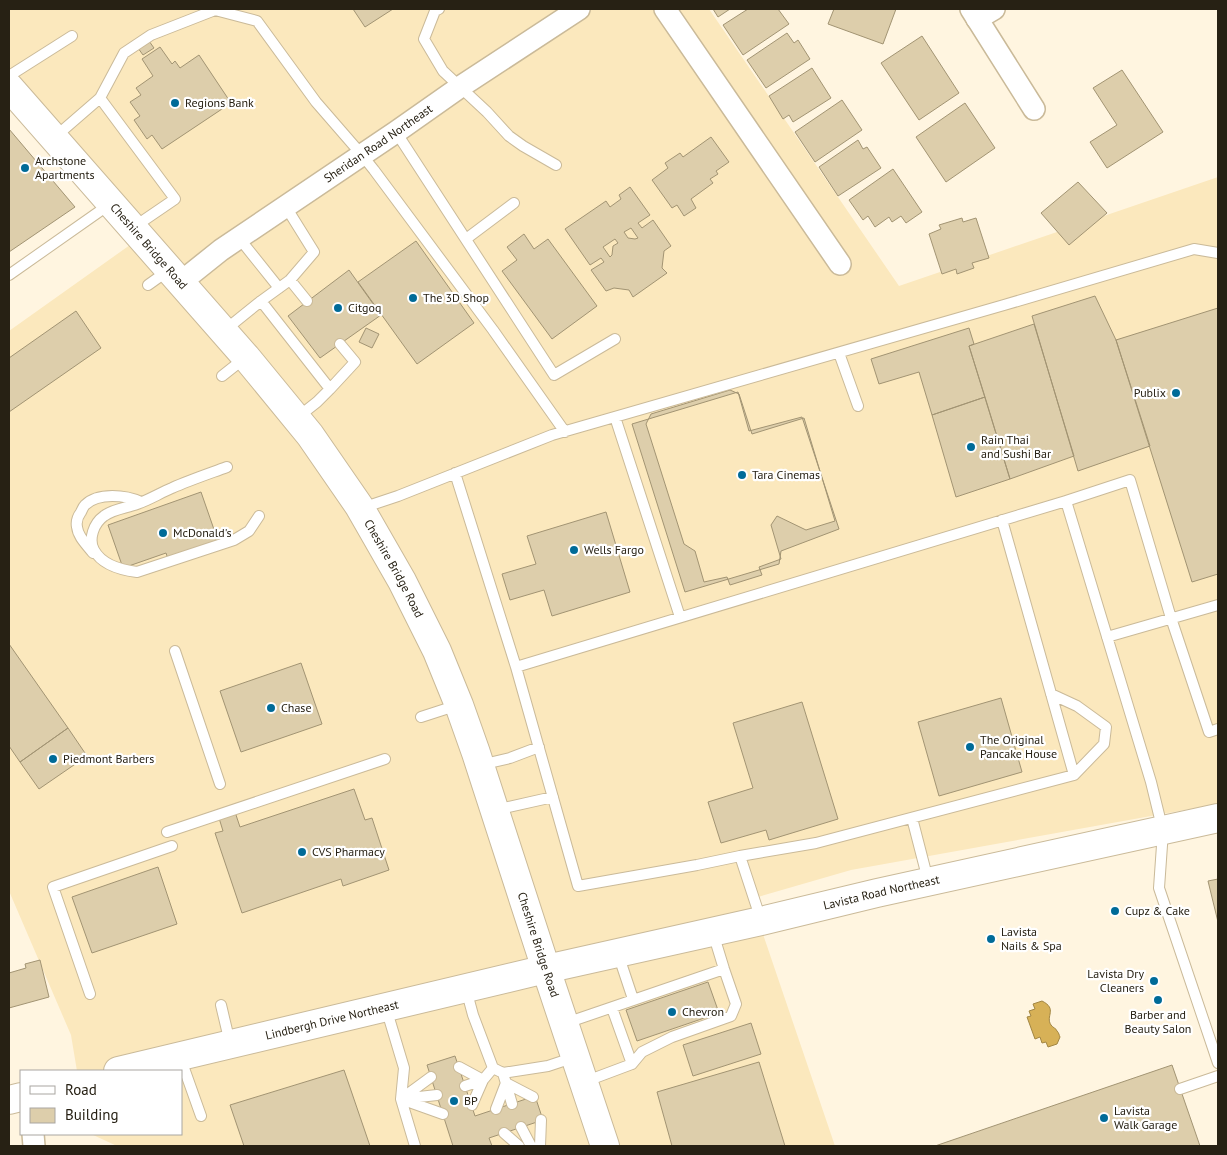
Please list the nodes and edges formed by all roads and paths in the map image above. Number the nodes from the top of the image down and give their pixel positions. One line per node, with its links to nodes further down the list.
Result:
1 (439, 9): 8 (lane)
2 (579, 9): 8 (street, Sheridan Road Northeast)
3 (665, 9): 22 (street)
4 (981, 12): 10 (street)
5 (72, 36): 6 (lane)
6 (9, 76)
7 (9, 87): 12 (main road, Cheshire Bridge Road)
8 (460, 87): 11 (street, Sheridan Road Northeast); 14 (lane)
9 (100, 98): 12 (lane); 13 (lane); 18 (lane)
10 (1034, 110)
11 (396, 132): 13 (street, Sheridan Road Northeast); 20 (lane)
12 (54, 138): 15 (main road, Cheshire Bridge Road)
13 (362, 155): 17 (street, Sheridan Road Northeast); 40 (lane)
14 (556, 165)
15 (111, 203): 18 (main road, Cheshire Bridge Road); 23 (lane)
16 (514, 203): 20 (lane)
17 (286, 207): 19 (street, Sheridan Road Northeast); 25 (lane)
18 (133, 227): 24 (main road, Cheshire Bridge Road)
19 (239, 238): 24 (street, Sheridan Road Northeast); 27 (lane)
20 (466, 239): 31 (lane)
21 (1218, 253): 33 (lane)
22 (840, 264)
23 (9, 275)
24 (175, 276): 26 (lane); 30 (main road, Cheshire Bridge Road)
25 (290, 280): 27 (lane); 29 (lane)
26 (148, 285)
27 (279, 288): 28 (lane)
28 (261, 301): 30 (lane); 36 (lane)
29 (307, 301)
30 (224, 331): 34 (main road, Cheshire Bridge Road)
31 (615, 339)
32 (340, 344): 36 (lane)
33 (839, 353): 37 (lane); 38 (lane)
34 (246, 357): 35 (lane); 39 (main road, Cheshire Bridge Road)
35 (222, 376)
36 (330, 388): 39 (lane)
37 (858, 406)
38 (615, 417): 40 (lane); 50 (lane)
39 (296, 418): 45 (main road, Cheshire Bridge Road)
40 (565, 432): 42 (lane)
41 (226, 467): 44 (lane)
42 (455, 473): 45 (lane); 54 (lane)
43 (1066, 501): 47 (lane); 51 (lane); 52 (lane)
44 (141, 502): 48 (lane); 48 (lane)
45 (360, 509): 56 (main road, Cheshire Bridge Road)
46 (259, 516): 48 (lane)
47 (1002, 520): 50 (lane); 55 (lane)
48 (98, 556)
49 (1218, 605): 51 (lane)
50 (680, 617): 54 (lane)
51 (1171, 618): 52 (lane); 58 (lane)
52 (1108, 636): 68 (lane)
53 (175, 651): 63 (lane)
54 (516, 667): 59 (lane)
55 (1051, 694): 62 (lane); 62 (lane)
56 (459, 705): 57 (lane); 61 (main road, Cheshire Bridge Road)
57 (421, 717)
58 (1218, 729)
59 (539, 747): 61 (lane); 64 (lane)
60 (385, 759): 69 (lane)
61 (480, 765): 65 (main road, Cheshire Bridge Road)
62 (1074, 775): 66 (lane)
63 (220, 784)
64 (553, 797): 65 (lane); 71 (lane)
65 (494, 810): 76 (main road, Cheshire Bridge Road)
66 (912, 818): 71 (lane); 72 (lane)
67 (1218, 818): 68 (main road, Lavista Road Northeast)
68 (1163, 831): 72 (main road, Lavista Road Northeast); 87 (lane)
69 (167, 832)
70 (172, 846): 79 (lane)
71 (740, 856): 73 (lane)
72 (928, 881): 73 (main road, Lavista Road Northeast)
73 (761, 921): 74 (main road, Lavista Road Northeast)
74 (713, 932): 75 (main road, Lavista Road Northeast); 77 (lane)
75 (618, 953): 76 (main road, Lavista Road Northeast); 80 (lane)
76 (546, 969): 78 (main road, Lindbergh Drive Northeast); 84 (main road, Cheshire Bridge Road)
77 (724, 969): 80 (lane); 88 (lane)
78 (466, 988): 82 (main road, Lindbergh Drive Northeast); 90 (lane)
79 (90, 994)
80 (633, 999): 83 (lane)
81 (221, 1005): 85 (lane)
82 (386, 1007): 85 (main road, Lindbergh Drive Northeast); 101 (lane)
83 (612, 1008): 84 (lane); 88 (lane)
84 (564, 1024): 92 (main road, Cheshire Bridge Road)
85 (230, 1045): 86 (main road, Lindbergh Drive Northeast)
86 (179, 1056): 91 (main road, Lindbergh Drive Northeast); 106 (lane)
87 (1218, 1063)
88 (632, 1064): 92 (lane)
89 (459, 1068): 96 (lane)
90 (493, 1068): 95 (lane); 96 (lane)
91 (122, 1070)
92 (579, 1070): 95 (lane); 114 (main road, Cheshire Bridge Road)
93 (1218, 1076): 98 (lane)
94 (431, 1077): 101 (lane)
95 (505, 1078): 100 (lane); 102 (lane); 104 (lane)
96 (483, 1080): 97 (lane); 103 (lane)
97 (465, 1086)
98 (1180, 1089)
99 (437, 1095): 101 (lane)
100 (533, 1097)
101 (401, 1099): 105 (lane); 110 (lane)
102 (512, 1104)
103 (472, 1105)
104 (496, 1109)
105 (443, 1114)
106 (201, 1116)
107 (541, 1120): 113 (lane)
108 (521, 1127): 112 (lane)
109 (504, 1133): 111 (lane)
110 (415, 1146)
111 (520, 1146)
112 (531, 1146)
113 (540, 1146)
114 (605, 1146)

